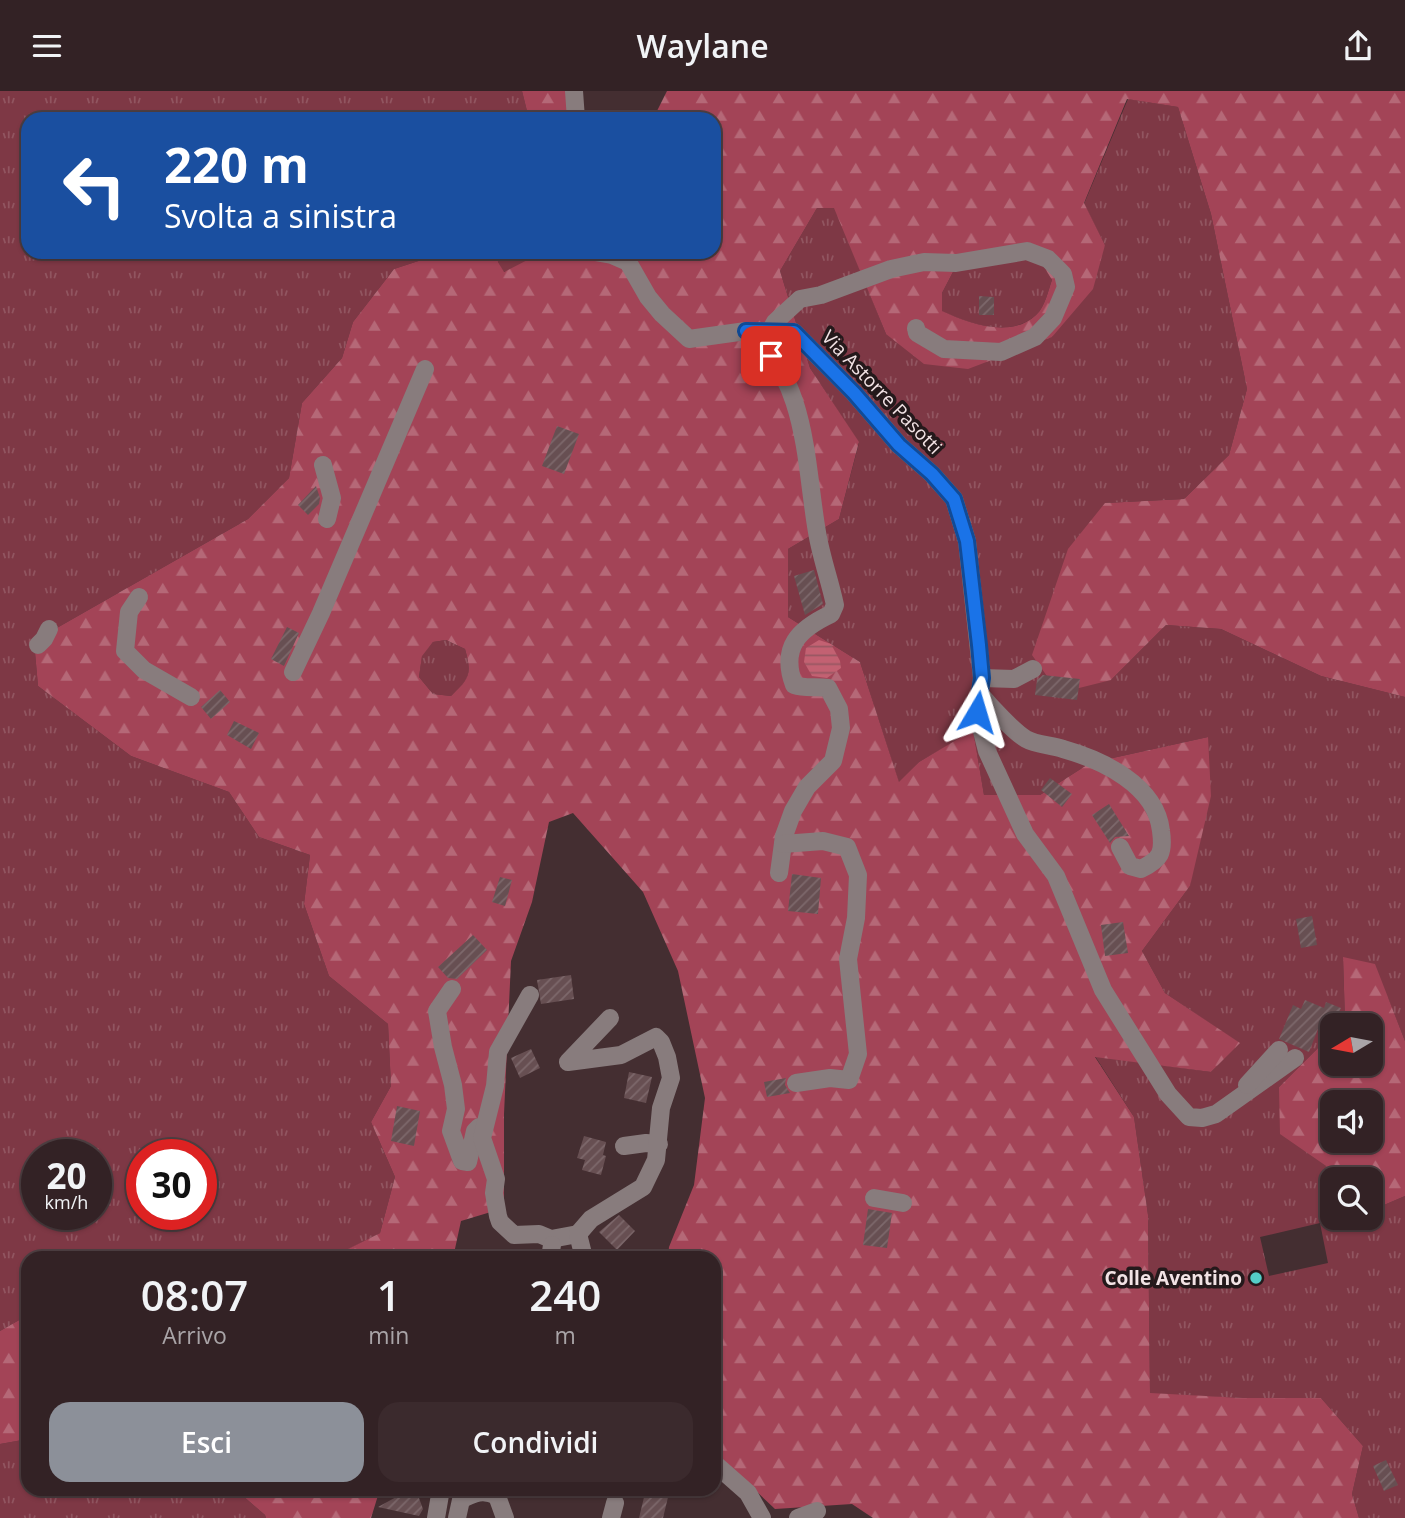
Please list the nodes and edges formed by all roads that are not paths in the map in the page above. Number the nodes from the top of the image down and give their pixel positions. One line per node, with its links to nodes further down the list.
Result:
1 (574, 91): 2 (street)
2 (576, 112)
3 (621, 259): 5 (street, Via Astorre Pasotti)
4 (916, 328): 6 (street)
5 (746, 331): 6 (street, Via Astorre Pasotti); 17 (street)
6 (770, 331): 15 (street, Via Astorre Pasotti)
7 (425, 369): 14 (street)
8 (323, 465): 9 (street)
9 (327, 519)
10 (139, 597): 16 (street)
11 (49, 629): 12 (street)
12 (38, 645)
13 (1034, 669): 15 (street)
14 (293, 671)
15 (981, 686): 18 (street); 26 (street, Via Astorre Pasotti)
16 (191, 697)
17 (783, 844): 19 (street); 25 (street)
18 (1120, 847)
19 (779, 873)
20 (452, 989): 27 (street)
21 (530, 995): 27 (street)
22 (610, 1018): 28 (street)
23 (1279, 1050): 26 (street)
24 (1295, 1058): 26 (street)
25 (796, 1083)
26 (1242, 1094)
27 (486, 1119): 32 (street)
28 (659, 1144): 29 (street); 32 (street)
29 (624, 1146)
30 (874, 1198): 31 (street)
31 (902, 1203)
32 (579, 1234): 33 (street); 34 (street)
33 (573, 1251)
34 (583, 1251)
35 (721, 1469): 43 (street)
36 (440, 1496): 40 (street)
37 (468, 1496): 41 (street)
38 (499, 1496): 42 (street)
39 (817, 1511): 44 (street)
40 (436, 1518)
41 (457, 1518)
42 (505, 1518)
43 (762, 1518)
44 (798, 1518)

